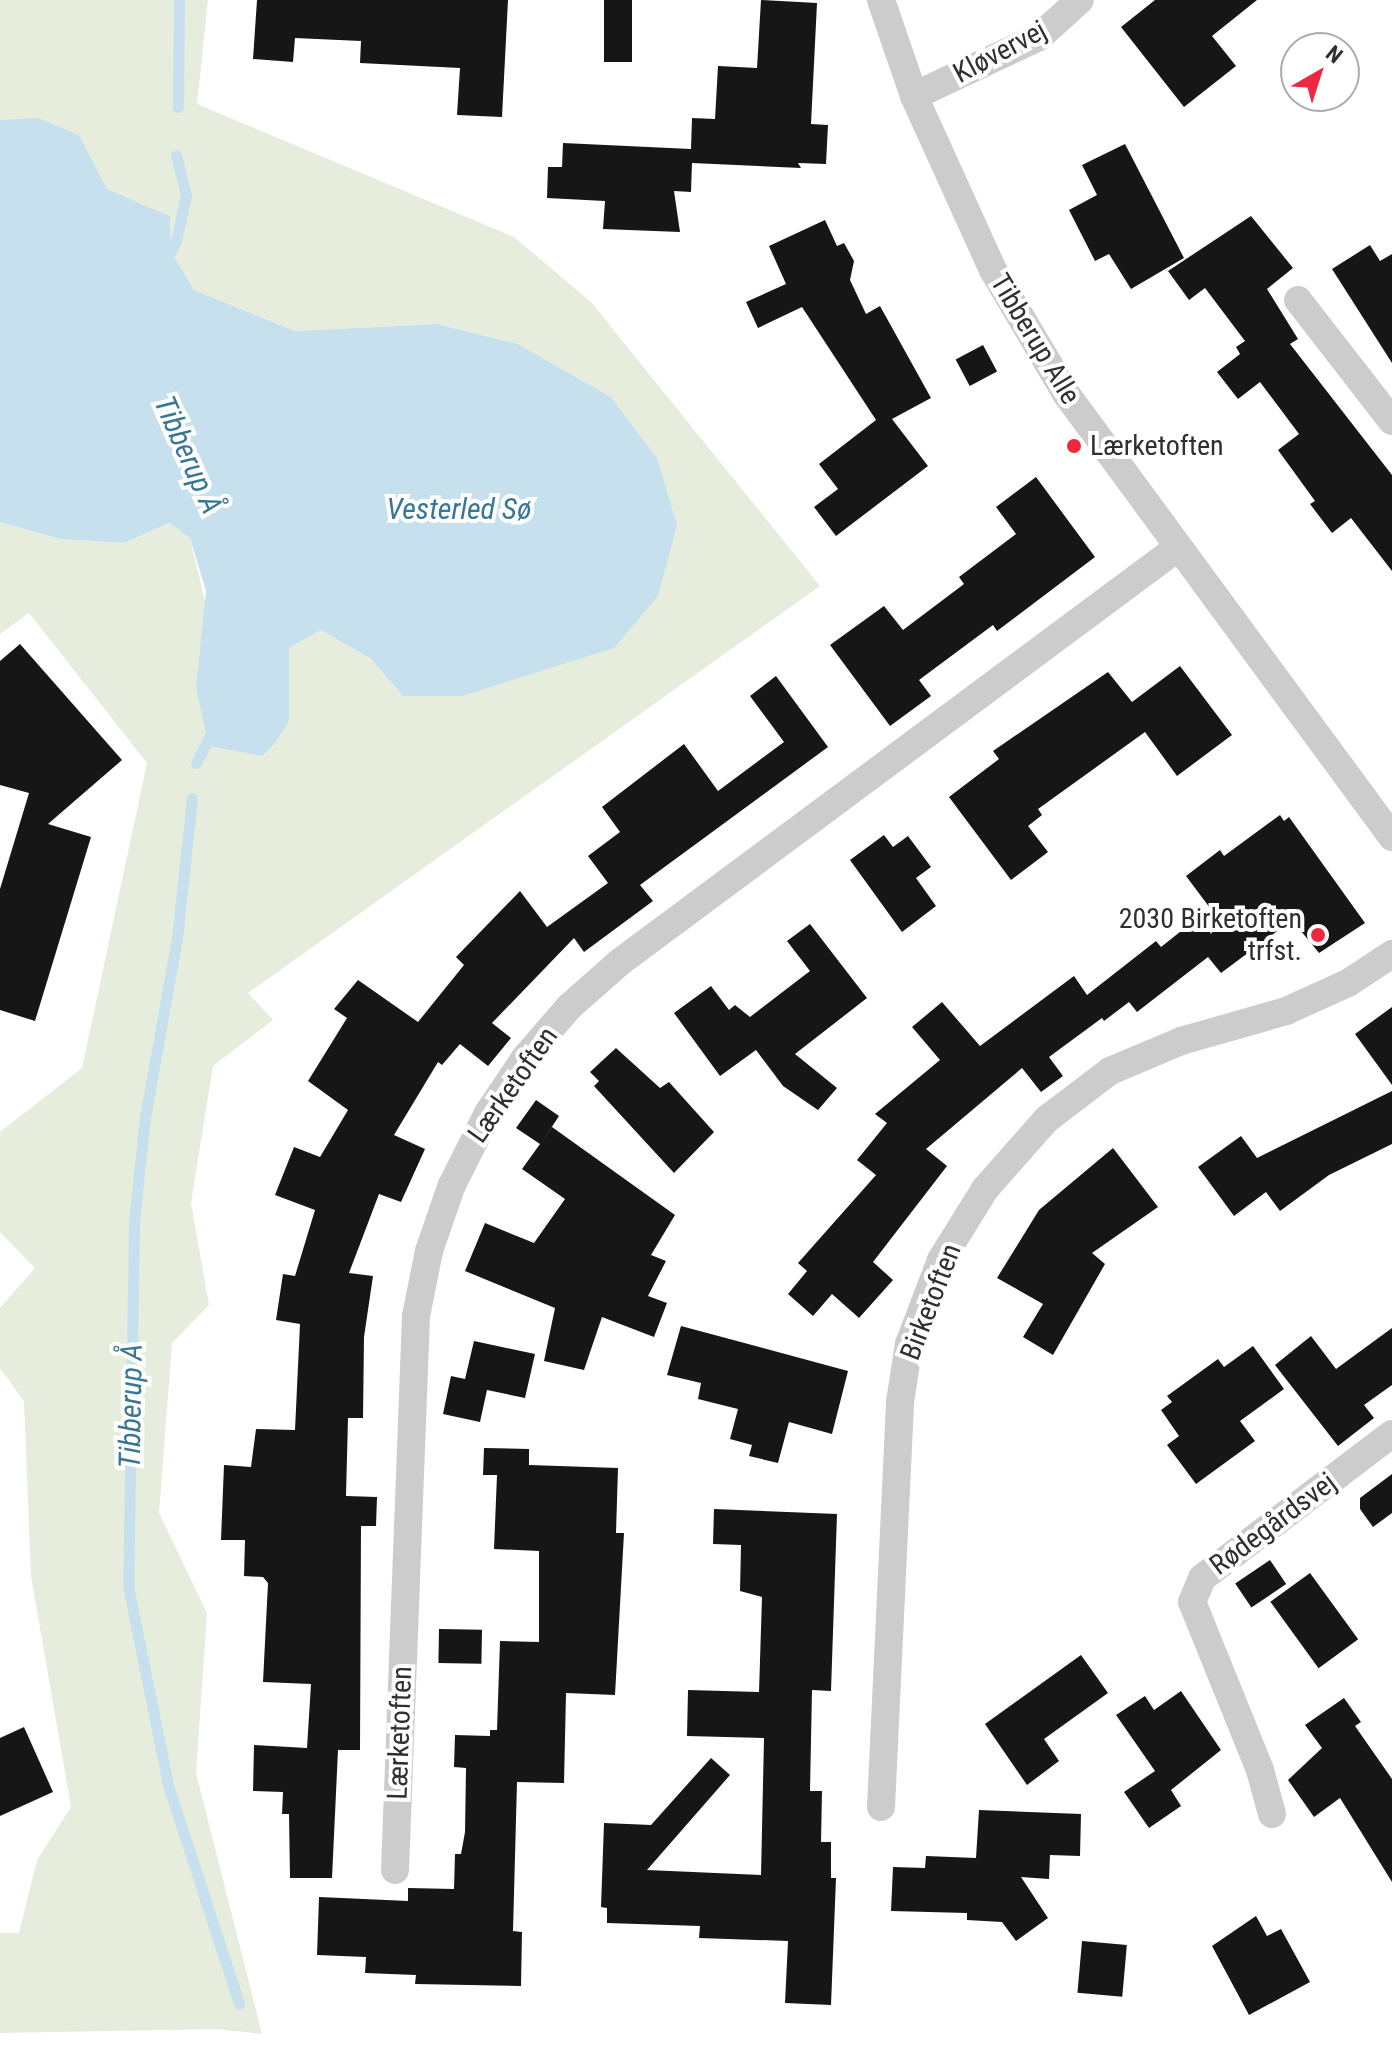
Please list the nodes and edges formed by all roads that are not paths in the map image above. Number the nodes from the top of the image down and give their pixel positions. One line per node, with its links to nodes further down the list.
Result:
1 (881, 0): 3 (street, Tibberup Alle)
2 (1080, 0): 3 (street, Kløvervej)
3 (914, 96): 6 (street, Tibberup Alle)
4 (1298, 300): 5 (street)
5 (1392, 421)
6 (1176, 549): 7 (street, Tibberup Alle); 12 (street, Lærketoften)
7 (1392, 837)
8 (1392, 954): 10 (street, Birketoften)
9 (1392, 1434): 11 (street, Rødegårdsvej)
10 (881, 1807)
11 (1272, 1814)
12 (395, 1870)

